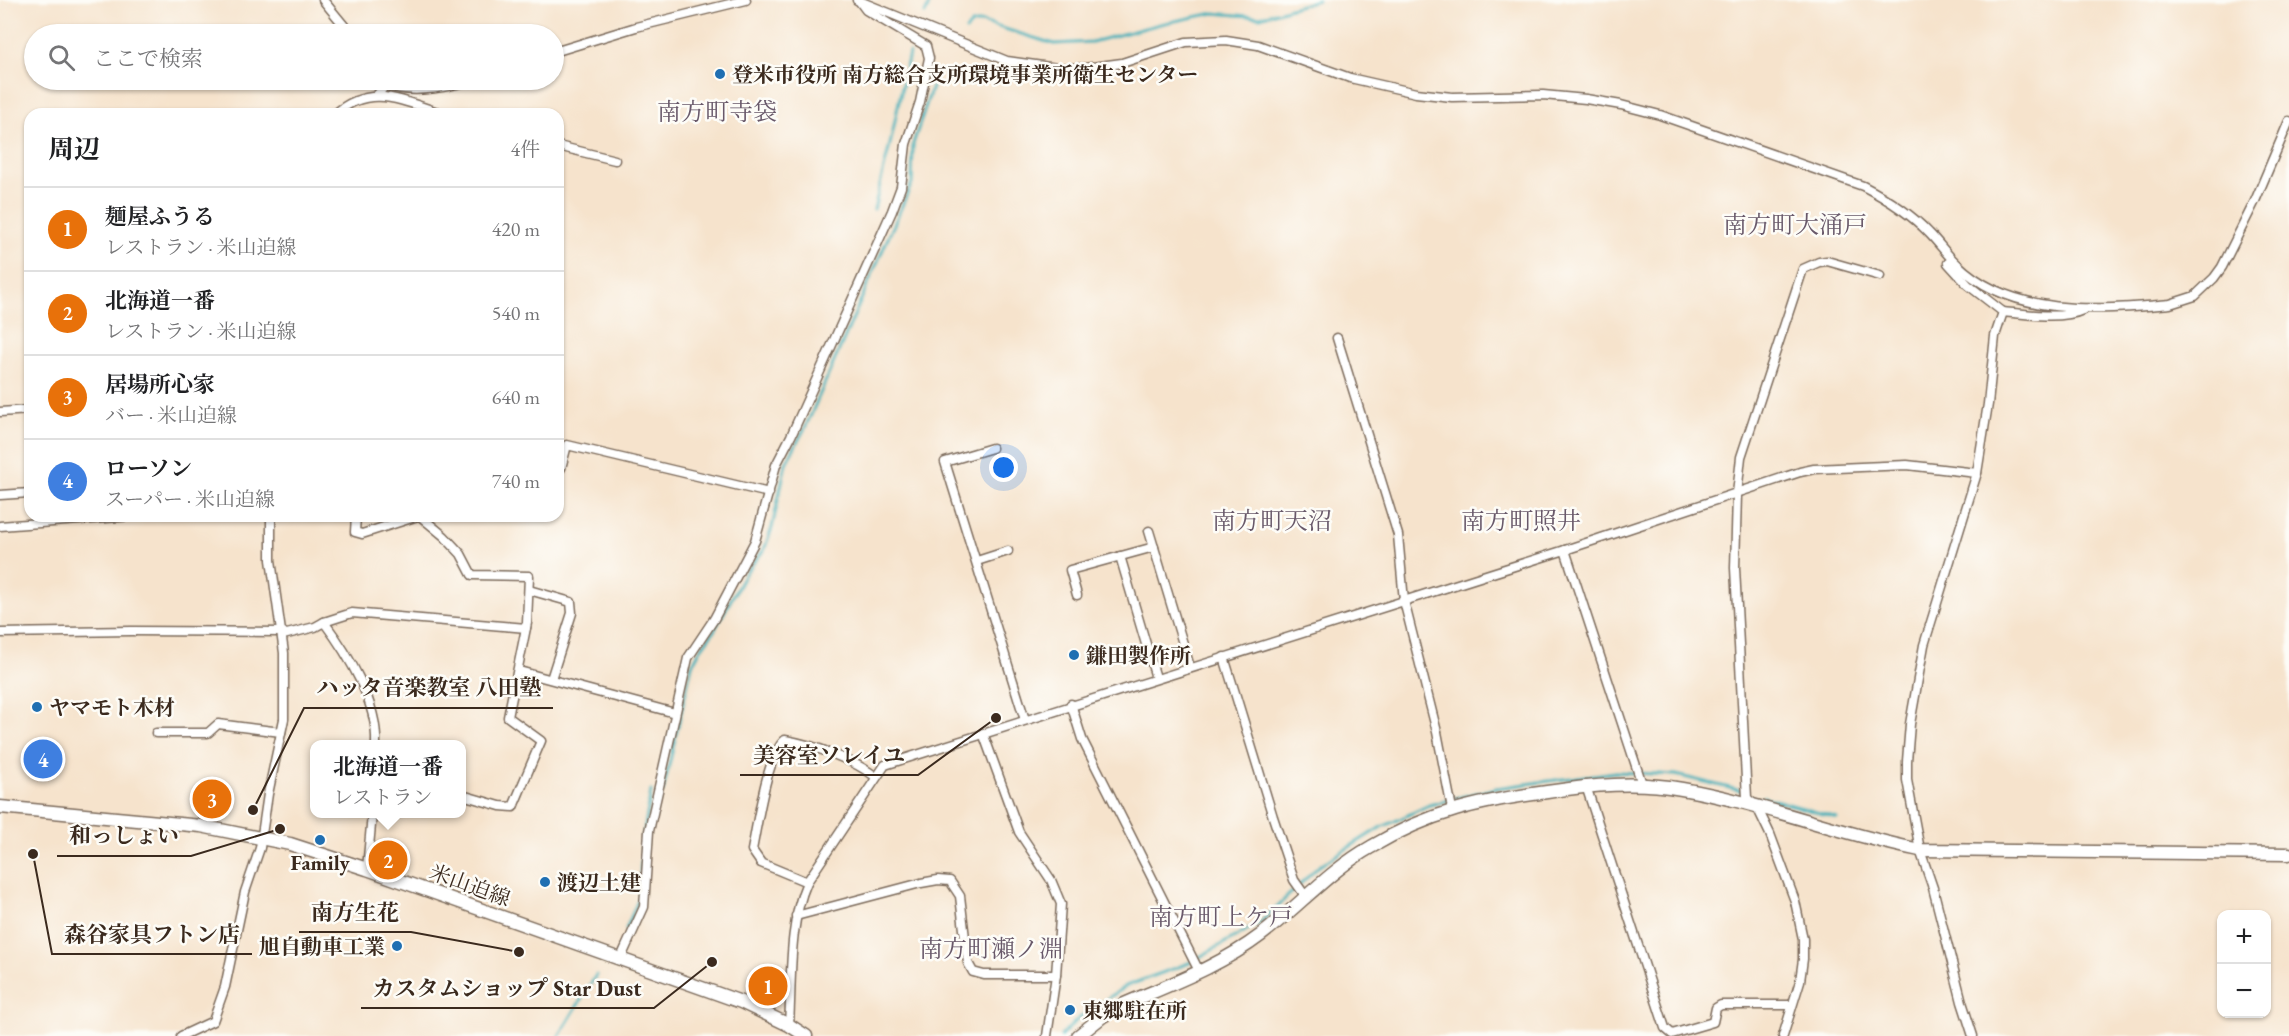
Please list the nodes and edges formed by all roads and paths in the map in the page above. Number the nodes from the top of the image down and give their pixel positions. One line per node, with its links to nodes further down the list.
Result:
1 (323, 0): 4 (street)
2 (746, 0): 5 (street)
3 (858, 0): 13 (street); 24 (street)
4 (341, 24)
5 (564, 49)
6 (379, 90): 7 (street)
7 (376, 96): 8 (street); 9 (street)
8 (344, 108)
9 (424, 108)
10 (2289, 121): 15 (street)
11 (564, 147): 12 (street)
12 (615, 160)
13 (1942, 248): 15 (street); 16 (street)
14 (1880, 276): 25 (street)
15 (2086, 309): 16 (street)
16 (2003, 312): 22 (street)
17 (1337, 338): 41 (street)
18 (24, 410): 19 (street)
19 (0, 412)
20 (564, 444): 24 (street)
21 (992, 448): 38 (street)
22 (1977, 473): 25 (street); 67 (street)
23 (24, 493): 26 (street)
24 (769, 493): 52 (street)
25 (1737, 494): 35 (street); 64 (street)
26 (0, 495)
27 (53, 522): 32 (street)
28 (271, 522): 45 (street)
29 (356, 522): 30 (street)
30 (400, 522)
31 (426, 522): 39 (street)
32 (0, 526)
33 (1149, 531): 34 (street)
34 (1154, 546): 37 (street); 47 (street)
35 (1565, 550): 41 (street); 58 (street)
36 (1008, 551): 38 (street)
37 (1120, 556): 40 (street); 49 (street)
38 (977, 561): 53 (street)
39 (529, 590): 43 (street); 50 (street)
40 (1077, 595)
41 (1404, 601): 46 (street); 62 (street)
42 (324, 622): 43 (street); 45 (street); 57 (street)
43 (526, 628): 48 (street)
44 (0, 633): 45 (street)
45 (283, 634): 54 (street)
46 (1224, 657): 47 (street); 71 (street)
47 (1190, 667): 49 (street)
48 (519, 671): 50 (street); 61 (street)
49 (1156, 678): 51 (street)
50 (551, 679): 52 (street)
51 (1071, 705): 53 (street); 74 (street)
52 (675, 713): 73 (street)
53 (1024, 720): 56 (street)
54 (281, 732): 55 (street); 66 (street)
55 (156, 733)
56 (983, 734): 59 (street); 75 (street)
57 (376, 740)
58 (1639, 776): 60 (street); 64 (street)
59 (876, 777): 70 (street); 70 (street)
60 (1586, 786): 62 (street); 76 (street)
61 (466, 796)
62 (1450, 802): 71 (street)
63 (0, 807): 66 (street, 米山迫線)
64 (1757, 807): 67 (street); 76 (street)
65 (372, 818): 69 (street)
66 (260, 837): 69 (street, 米山迫線); 78 (street)
67 (1920, 850): 68 (street); 82 (street)
68 (2289, 854)
69 (367, 869): 73 (street, 米山迫線)
70 (807, 882): 72 (street)
71 (1301, 889): 74 (street)
72 (796, 916): 75 (street); 77 (street)
73 (617, 958): 77 (street, 米山迫線)
74 (1196, 964): 80 (street)
75 (1056, 975): 79 (street)
76 (1792, 1005): 81 (street)
77 (798, 1032)
78 (182, 1036)
79 (1047, 1036)
80 (1078, 1036)
81 (1783, 1036)
82 (1973, 1036)

